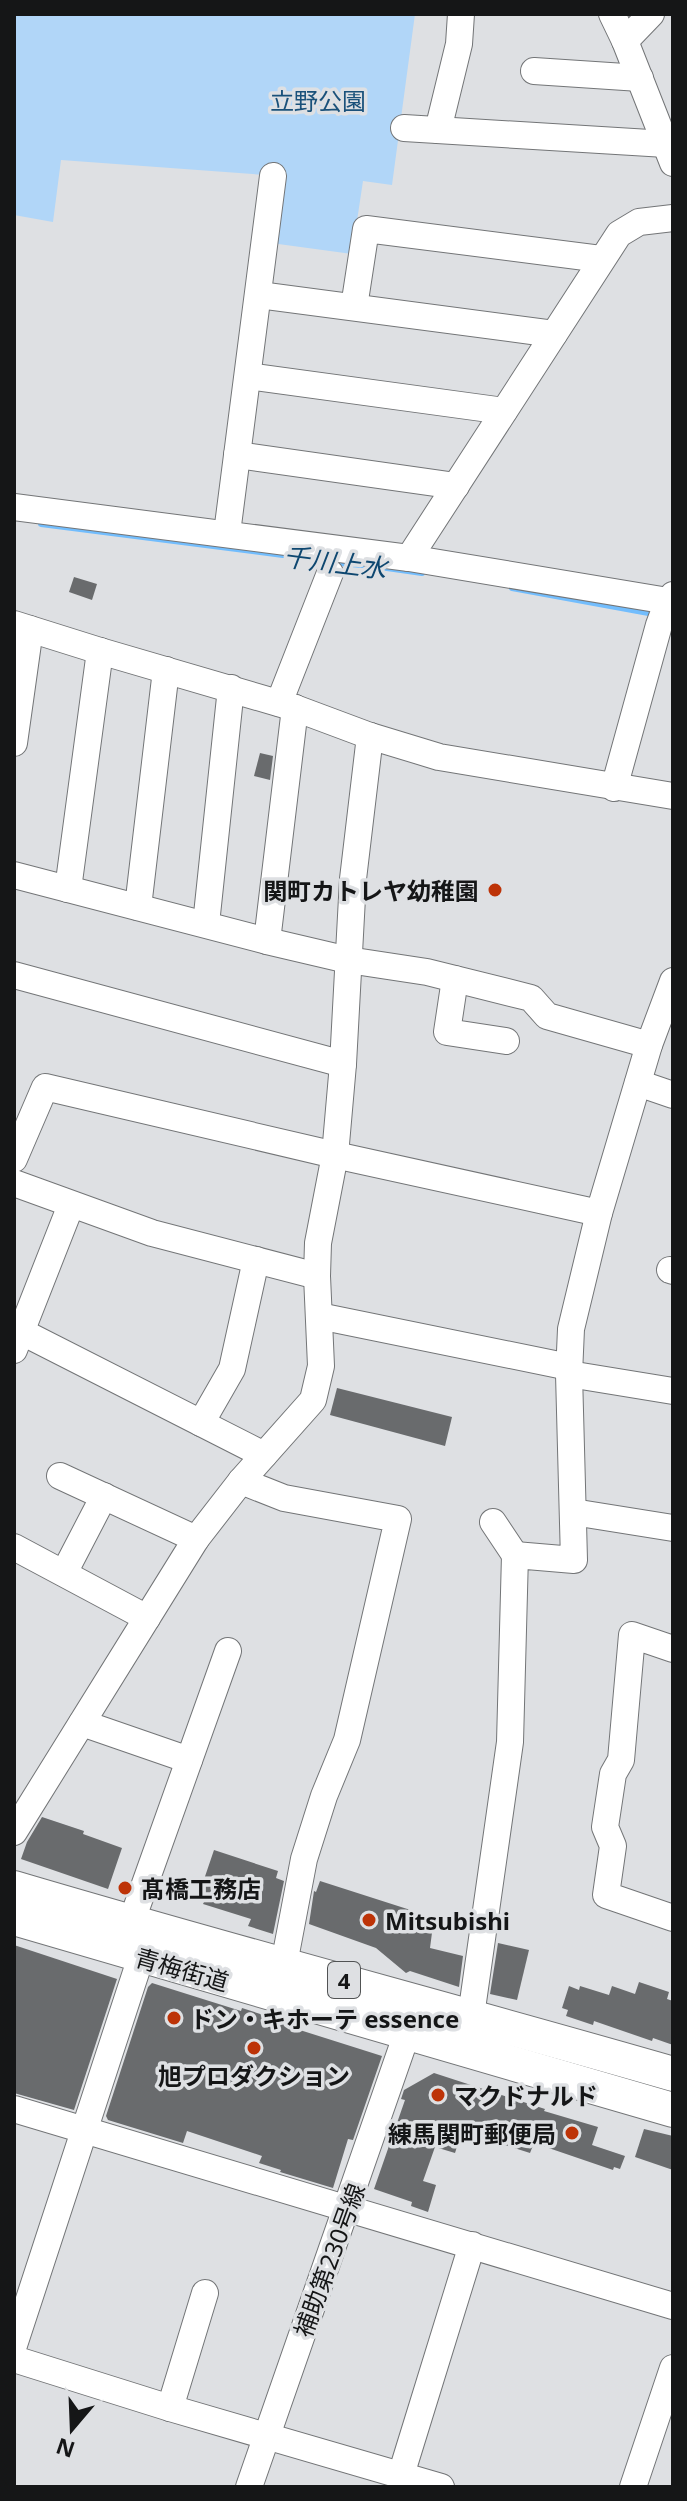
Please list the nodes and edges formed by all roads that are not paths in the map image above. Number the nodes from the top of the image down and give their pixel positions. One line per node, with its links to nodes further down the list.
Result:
1 (461, 14): 8 (street)
2 (612, 14): 4 (street)
3 (651, 14): 4 (street)
4 (625, 41): 6 (street)
5 (534, 71): 6 (street)
6 (640, 78): 9 (street)
7 (404, 128): 8 (street)
8 (438, 130): 9 (street)
9 (669, 154)
10 (273, 176): 13 (street)
11 (673, 218): 12 (street)
12 (601, 259): 14 (street); 15 (street)
13 (259, 295): 14 (street); 16 (street)
14 (354, 307): 15 (street)
15 (554, 334): 17 (street)
16 (248, 376): 17 (street); 18 (street)
17 (504, 411): 19 (street)
18 (237, 455): 19 (street); 21 (street)
19 (456, 486): 22 (street)
20 (14, 507): 21 (street)
21 (227, 533): 22 (street)
22 (409, 558): 24 (street)
23 (330, 573): 29 (street)
24 (670, 598): 32 (street)
25 (22, 626): 26 (street); 30 (street)
26 (100, 651): 27 (street); 35 (street)
27 (166, 670): 28 (street); 36 (street)
28 (231, 688): 29 (street); 37 (street)
29 (287, 706): 31 (street); 38 (street)
30 (15, 731)
31 (370, 736): 32 (street); 39 (street)
32 (614, 788): 33 (street)
33 (673, 796)
34 (14, 875): 35 (street)
35 (68, 889): 36 (street)
36 (138, 907): 37 (street)
37 (206, 924): 38 (street)
38 (267, 941): 39 (street)
39 (348, 960): 41 (street); 45 (street)
40 (14, 975): 45 (street)
41 (455, 979): 43 (street); 44 (street)
42 (673, 981): 44 (street)
43 (506, 1041)
44 (649, 1045): 46 (street)
45 (343, 1064): 48 (street)
46 (638, 1083): 47 (street); 52 (street)
47 (673, 1095)
48 (335, 1155): 49 (street); 52 (street); 54 (street)
49 (14, 1159)
50 (14, 1183): 51 (street)
51 (71, 1205): 53 (street); 56 (street)
52 (599, 1213): 57 (street)
53 (256, 1260): 54 (street); 59 (street)
54 (317, 1276): 55 (street)
55 (319, 1316): 57 (street); 60 (street)
56 (18, 1341): 59 (street)
57 (569, 1371): 58 (street); 64 (street)
58 (673, 1391)
59 (201, 1423): 60 (street)
60 (264, 1455): 62 (street)
61 (60, 1476): 63 (street)
62 (241, 1481): 67 (street); 82 (street)
63 (104, 1496): 67 (street); 70 (street)
64 (573, 1512): 66 (street); 69 (street)
65 (493, 1522): 69 (street)
66 (673, 1528)
67 (196, 1539): 71 (street)
68 (14, 1547): 70 (street)
69 (515, 1555): 84 (street)
70 (64, 1573): 71 (street)
71 (147, 1618): 74 (street)
72 (673, 1649): 79 (street)
73 (228, 1651): 75 (street)
74 (82, 1723): 75 (street); 76 (street)
75 (189, 1760): 80 (street)
76 (14, 1832)
77 (14, 1888): 80 (main road, 青梅街道 / 4)
78 (14, 1918): 81 (main road, 青梅街道 / 4)
79 (673, 1918)
80 (131, 1923): 82 (main road, 青梅街道 / 4)
81 (141, 1957): 85 (main road, 青梅街道 / 4); 89 (street)
82 (284, 1964): 83 (main road, 青梅街道 / 4)
83 (418, 2001): 84 (main road, 青梅街道 / 4); 85 (street, 補助第230号線)
84 (471, 2016): 86 (main road, 青梅街道 / 4)
85 (408, 2033): 88 (main road, 青梅街道 / 4); 90 (street, 補助第230号線)
86 (673, 2074)
87 (14, 2109): 89 (street)
88 (673, 2110)
89 (85, 2130): 90 (street); 94 (street)
90 (348, 2208): 91 (street); 98 (street, 補助第230号線)
91 (472, 2245): 93 (street); 99 (street)
92 (205, 2293): 97 (street)
93 (673, 2306)
94 (14, 2345)
95 (14, 2359): 97 (street)
96 (673, 2368): 102 (street)
97 (170, 2408): 98 (street)
98 (266, 2436): 99 (street); 100 (street, 補助第230号線)
99 (401, 2475): 101 (street)
100 (249, 2487)
101 (441, 2487)
102 (633, 2487)

